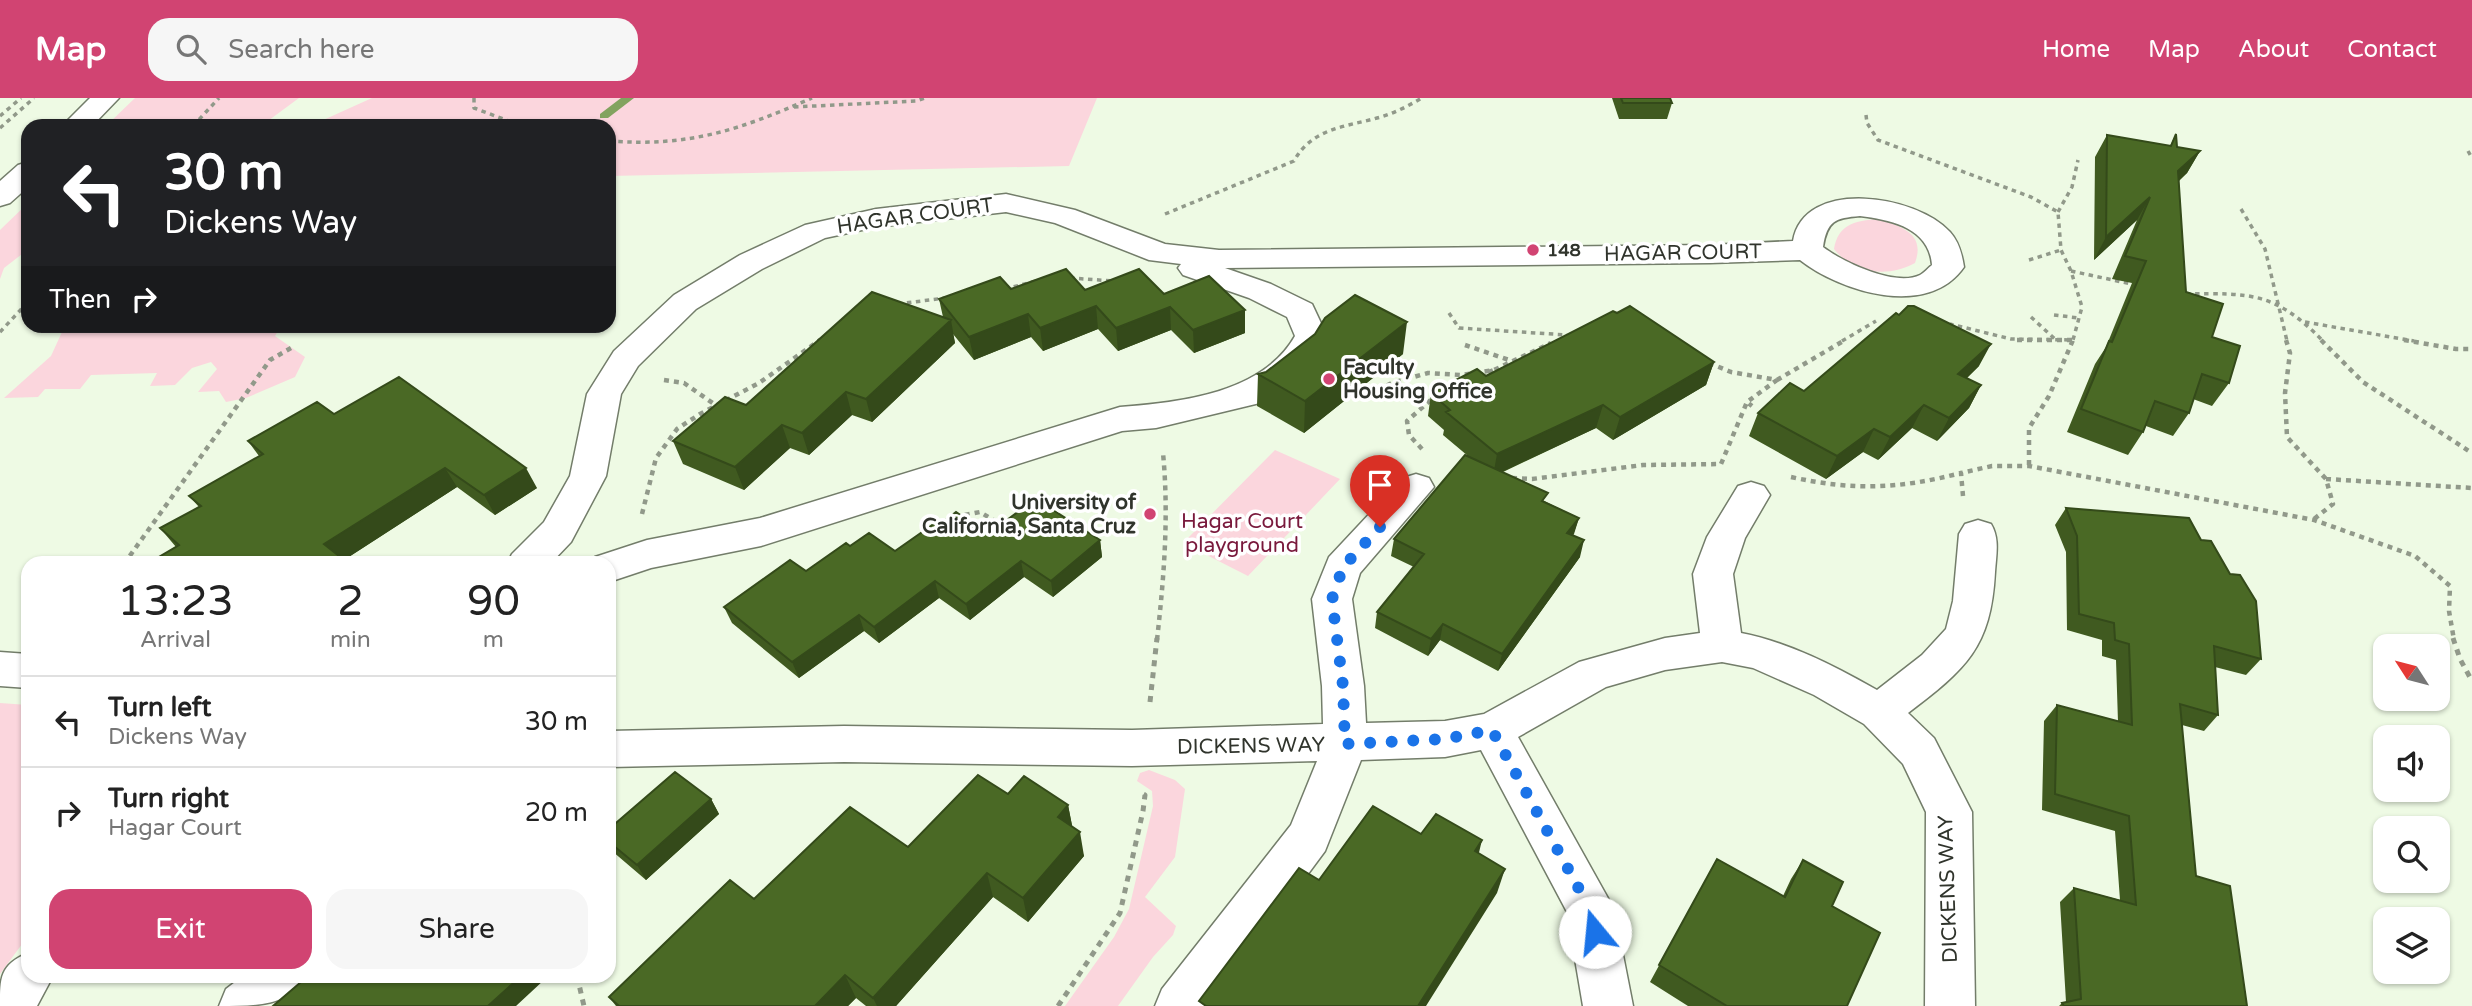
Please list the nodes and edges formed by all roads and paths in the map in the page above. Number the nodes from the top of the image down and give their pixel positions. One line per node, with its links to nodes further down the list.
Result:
1 (21, 98): 11 (path)
2 (34, 98): 15 (path)
3 (106, 98): 12 (street)
4 (219, 98): 13 (path)
5 (474, 98): 14 (path)
6 (812, 98): 9 (path)
7 (925, 98): 9 (path)
8 (1422, 98): 25 (path)
9 (790, 107): 16 (path)
10 (1866, 115): 20 (path)
11 (0, 116)
12 (84, 119)
13 (200, 119)
14 (504, 119)
15 (0, 128)
16 (616, 142)
17 (2468, 152): 18 (path)
18 (2472, 158)
19 (2078, 160): 24 (path)
20 (1956, 170)
21 (21, 178): 22 (street)
22 (0, 197)
23 (2241, 209): 38 (path)
24 (2058, 212)
25 (1147, 249): 26 (street, HAGAR COURT); 58 (street, HAGAR COURT); 76 (street)
26 (1807, 250)
27 (2061, 250): 28 (path)
28 (2029, 260)
29 (2071, 271): 33 (path)
30 (1060, 278): 32 (path)
31 (1048, 279): 34 (path)
32 (1126, 282)
33 (2140, 286)
34 (998, 291)
35 (2185, 294): 38 (path)
36 (954, 297): 37 (path)
37 (893, 304)
38 (2276, 304): 44 (path); 72 (path)
39 (21, 310): 46 (path)
40 (1449, 313): 48 (path)
41 (2054, 315): 43 (path)
42 (2031, 317): 50 (path)
43 (2079, 318)
44 (2304, 322): 53 (path); 64 (path)
45 (1578, 331): 48 (path)
46 (0, 332)
47 (826, 335): 62 (path)
48 (1567, 335): 54 (path)
49 (2073, 340): 66 (path)
50 (2058, 341)
51 (1465, 345): 54 (path)
52 (291, 348): 77 (path)
53 (2472, 349)
54 (1512, 361): 56 (path)
55 (1704, 362): 61 (path)
56 (1494, 370): 57 (path); 60 (path)
57 (1463, 383)
58 (608, 388): 62 (path); 78 (street, HAGAR COURT)
59 (1442, 393): 67 (path)
60 (1360, 399)
61 (1747, 402): 63 (path); 65 (path)
62 (715, 405): 76 (path)
63 (1752, 406)
64 (2472, 453)
65 (1721, 464): 70 (path); 71 (path)
66 (2029, 466): 68 (path); 74 (path)
67 (1421, 470): 86 (street)
68 (1961, 472): 69 (path); 75 (path)
69 (1784, 476)
70 (1509, 478)
71 (1742, 480): 80 (street)
72 (2326, 480): 73 (path); 74 (path)
73 (2472, 488)
74 (2314, 520): 83 (path)
75 (1978, 534): 84 (street)
76 (647, 554): 79 (street)
77 (130, 556)
78 (534, 556)
79 (616, 565)
80 (1722, 646): 84 (street, DICKENS WAY); 85 (street, DICKENS WAY)
81 (0, 669): 82 (street)
82 (21, 670)
83 (2472, 681)
84 (1879, 712): 96 (street, DICKENS WAY)
85 (1492, 730): 86 (street, DICKENS WAY); 95 (street)
86 (1345, 744): 87 (street, DICKENS WAY); 94 (street)
87 (616, 749)
88 (24, 983): 91 (street)
89 (274, 983): 92 (street)
90 (579, 983): 93 (path)
91 (8, 1006)
92 (244, 1006)
93 (584, 1006)
94 (1180, 1006)
95 (1608, 1006)
96 (1950, 1006)

